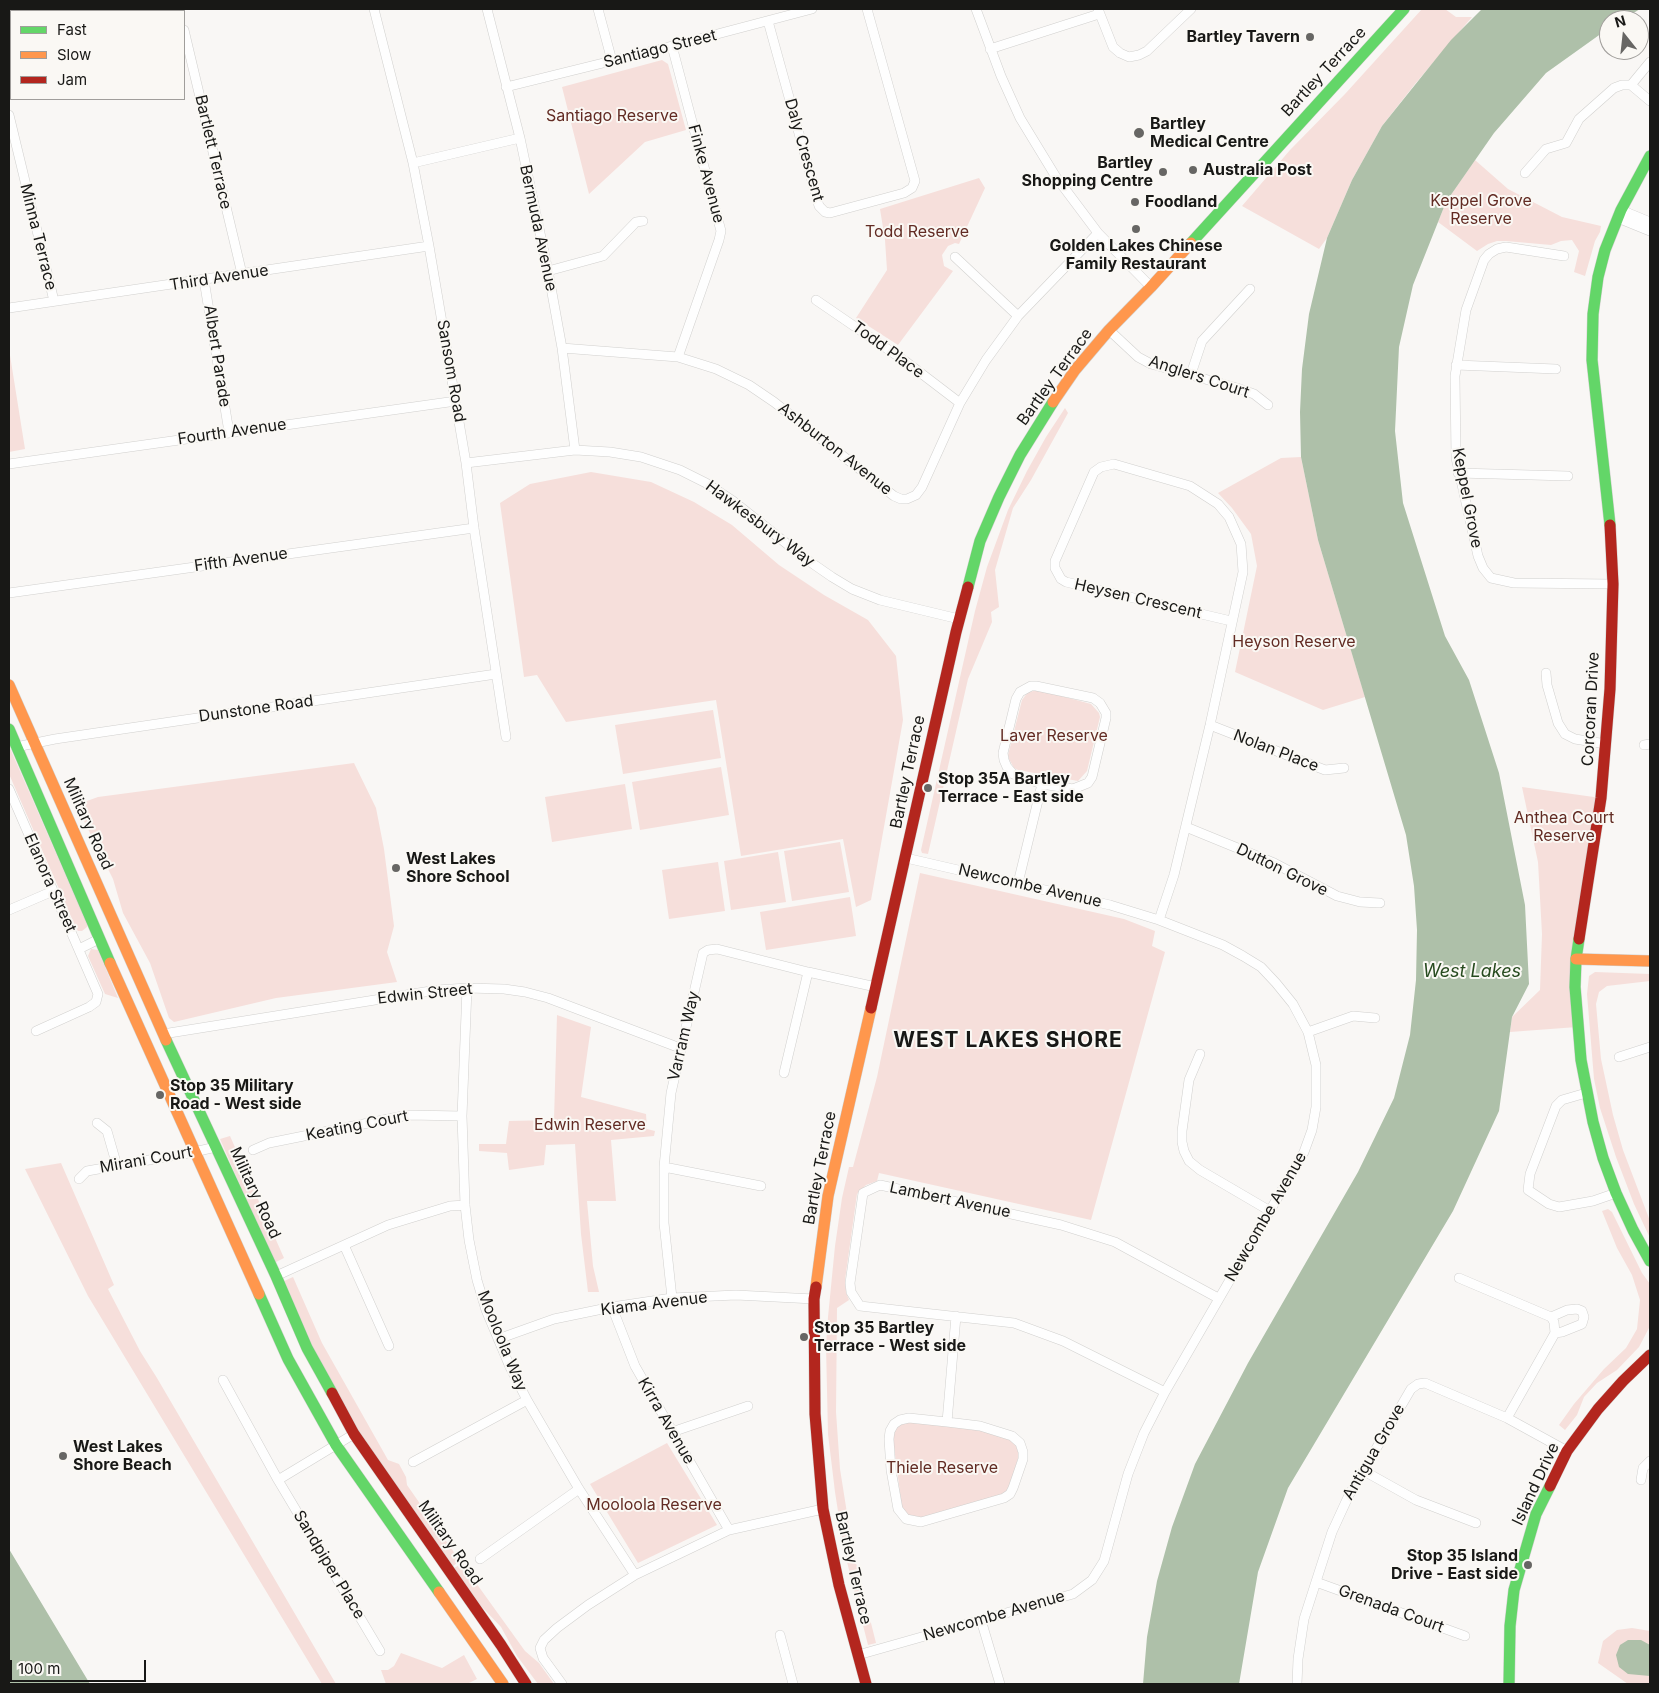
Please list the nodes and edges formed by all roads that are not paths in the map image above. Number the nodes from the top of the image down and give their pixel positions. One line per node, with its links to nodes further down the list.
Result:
1 (374, 9): 22 (street, Sansom Road)
2 (487, 9): 17 (street, Bermuda Avenue)
3 (598, 9): 14 (street)
4 (812, 9): 10 (street, Santiago Street)
5 (867, 9): 10 (street, Daly Crescent)
6 (976, 9): 13 (street)
7 (1191, 9): 9 (street)
8 (1404, 9): 35 (street, Bartley Terrace)
9 (1098, 12): 13 (street)
10 (768, 21): 12 (street, Santiago Street)
11 (185, 34): 33 (street, Bartlett Terrace)
12 (672, 46): 14 (street, Santiago Street); 43 (street, Finke Avenue)
13 (990, 49): 28 (street)
14 (612, 61): 17 (street, Santiago Street)
15 (1650, 62): 16 (street)
16 (1631, 85): 18 (street); 23 (street)
17 (506, 87): 20 (street, Bermuda Avenue)
18 (1650, 100)
19 (9, 115): 38 (street, Minna Terrace)
20 (520, 138): 22 (street); 32 (street, Bermuda Avenue)
21 (1650, 156): 24 (street, Corcoran Drive)
22 (413, 163): 29 (street, Sansom Road)
23 (1525, 173)
24 (1619, 214): 26 (street); 27 (street); 57 (street, Corcoran Drive)
25 (643, 221): 32 (street)
26 (1650, 222)
27 (1650, 231)
28 (1098, 233): 35 (street); 40 (street, Ashburton Avenue)
29 (429, 246): 33 (street, Third Avenue); 47 (street, Sansom Road)
30 (1564, 256): 44 (street, Keppel Grove)
31 (955, 257): 40 (street)
32 (548, 271): 42 (street, Bermuda Avenue)
33 (242, 274): 34 (street, Third Avenue)
34 (204, 280): 38 (street, Third Avenue); 50 (street, Albert Parade)
35 (1151, 287): 41 (street, Bartley Terrace)
36 (1250, 289): 46 (street)
37 (816, 300): 48 (street, Todd Place)
38 (54, 302): 39 (street, Third Avenue)
39 (9, 308)
40 (1018, 316): 48 (street, Ashburton Avenue)
41 (1109, 330): 46 (street, Anglers Court); 59 (street, Bartley Terrace)
42 (562, 348): 43 (street, Ashburton Avenue); 51 (street, Bermuda Avenue)
43 (678, 357): 48 (street, Ashburton Avenue)
44 (1456, 365): 45 (street); 54 (street, Keppel Grove)
45 (1556, 369)
46 (1190, 374): 49 (street, Anglers Court)
47 (456, 401): 50 (street, Fourth Avenue); 52 (street, Sansom Road)
48 (960, 403)
49 (1268, 404)
50 (229, 432): 53 (street, Fourth Avenue)
51 (575, 450): 52 (street, Hawkesbury Way); 59 (street, Hawkesbury Way)
52 (466, 463): 56 (street, Sansom Road)
53 (9, 464)
54 (1458, 473): 55 (street); 57 (street, Keppel Grove)
55 (1568, 476)
56 (474, 528): 58 (street, Fifth Avenue); 62 (street, Sansom Road)
57 (1613, 584): 68 (street, Corcoran Drive)
58 (9, 593)
59 (959, 619): 74 (street, Bartley Terrace)
60 (1231, 620): 60 (street, Heysen Crescent); 64 (street, Heysen Crescent)
61 (1546, 673): 68 (street)
62 (496, 674): 66 (street, Sansom Road); 67 (street, Dunstone Road)
63 (9, 685): 67 (street, Military Road)
64 (1210, 725): 70 (street, Nolan Place); 73 (street, Heysen Crescent)
65 (9, 729): 69 (street)
66 (506, 737)
67 (34, 743): 69 (street, Dunstone Road); 90 (street, Military Road)
68 (1606, 744): 82 (street, Corcoran Drive)
69 (16, 747): 80 (street)
70 (1344, 768)
71 (1042, 784): 71 (street); 75 (street)
72 (9, 789): 76 (street, Elanora Street)
73 (1186, 826): 77 (street, Dutton Grove); 79 (street, Heysen Crescent)
74 (906, 858): 75 (street, Newcombe Avenue); 85 (street, Bartley Terrace)
75 (1018, 883): 79 (street, Newcombe Avenue)
76 (53, 891): 78 (street); 81 (street, Elanora Street)
77 (1380, 903)
78 (9, 910)
79 (1158, 920): 89 (street, Newcombe Avenue)
80 (100, 938): 81 (street, Elanora Street); 101 (street)
81 (79, 949): 88 (street, Elanora Street)
82 (1576, 959): 83 (street); 96 (street, Corcoran Drive)
83 (1650, 961)
84 (808, 972): 85 (street, Varram Way); 92 (street, Varram Way); 95 (street)
85 (876, 987): 115 (street, Bartley Terrace)
86 (467, 988): 90 (street, Edwin Street); 92 (street, Edwin Street); 97 (street, Mooloola Way)
87 (1375, 1018): 89 (street)
88 (36, 1031)
89 (1308, 1032): 108 (street, Newcombe Avenue)
90 (163, 1034): 99 (street, Military Road)
91 (1650, 1047): 94 (street)
92 (680, 1048): 103 (street, Varram Way)
93 (1200, 1054): 108 (street)
94 (1620, 1057)
95 (784, 1073)
96 (1586, 1093): 106 (street, Corcoran Drive); 106 (street)
97 (462, 1116): 100 (street, Keating Court); 107 (street, Mooloola Way)
98 (97, 1123): 102 (street)
99 (216, 1147): 101 (street, Mirani Court); 111 (street, Military Road)
100 (253, 1150)
101 (194, 1152): 102 (street, Mirani Court); 131 (street)
102 (116, 1166): 104 (street, Mirani Court)
103 (664, 1167): 105 (street); 113 (street, Varram Way)
104 (79, 1179)
105 (761, 1186)
106 (1616, 1193): 110 (street, Corcoran Drive)
107 (465, 1205): 109 (street); 120 (street, Mooloola Way)
108 (1270, 1211): 114 (street, Newcombe Avenue)
109 (344, 1245): 111 (street); 121 (street)
110 (1650, 1261)
111 (276, 1276): 130 (street, Military Road)
112 (1459, 1278): 118 (street)
113 (672, 1298): 115 (street, Kiama Avenue); 116 (street, Kiama Avenue)
114 (1218, 1298): 117 (street, Lambert Avenue); 124 (street, Newcombe Avenue)
115 (814, 1299): 139 (street, Bartley Terrace)
116 (612, 1307): 120 (street, Kiama Avenue); 129 (street, Kirra Avenue)
117 (956, 1316): 124 (street, Lambert Avenue); 128 (street)
118 (1551, 1317): 119 (street); 119 (street)
119 (1555, 1333): 127 (street)
120 (498, 1339): 125 (street, Mooloola Way)
121 (389, 1346)
122 (1650, 1356): 132 (street, Island Drive)
123 (223, 1380): 136 (street, Sandpiper Place)
124 (1165, 1392): 145 (street, Newcombe Avenue)
125 (527, 1400): 134 (street); 138 (street, Mooloola Way)
126 (748, 1406): 129 (street)
127 (1507, 1418): 132 (street, Antigua Grove); 135 (street, Antigua Grove)
128 (947, 1422): 128 (street)
129 (672, 1432): 141 (street, Kirra Avenue)
130 (354, 1434): 131 (street); 151 (street, Military Road)
131 (336, 1445): 136 (street); 150 (street)
132 (1567, 1451): 157 (street, Island Drive)
133 (1650, 1461): 137 (street)
134 (413, 1462)
135 (1364, 1471): 140 (street); 144 (street, Antigua Grove)
136 (278, 1480): 148 (street, Sandpiper Place)
137 (1641, 1480)
138 (579, 1489): 142 (street); 143 (street, Mooloola Way)
139 (822, 1509): 141 (street); 149 (street, Bartley Terrace)
140 (1476, 1523)
141 (730, 1530): 143 (street)
142 (480, 1559)
143 (635, 1575): 152 (street)
144 (1316, 1582): 147 (street, Grenada Court); 156 (street, Antigua Grove)
145 (981, 1620): 149 (street, Newcombe Avenue); 155 (street)
146 (780, 1635): 153 (street)
147 (1465, 1636)
148 (380, 1651)
149 (858, 1655): 154 (street, Bartley Terrace)
150 (503, 1684)
151 (526, 1684)
152 (562, 1684)
153 (793, 1684)
154 (866, 1684)
155 (1000, 1684)
156 (1297, 1684)
157 (1509, 1684)

